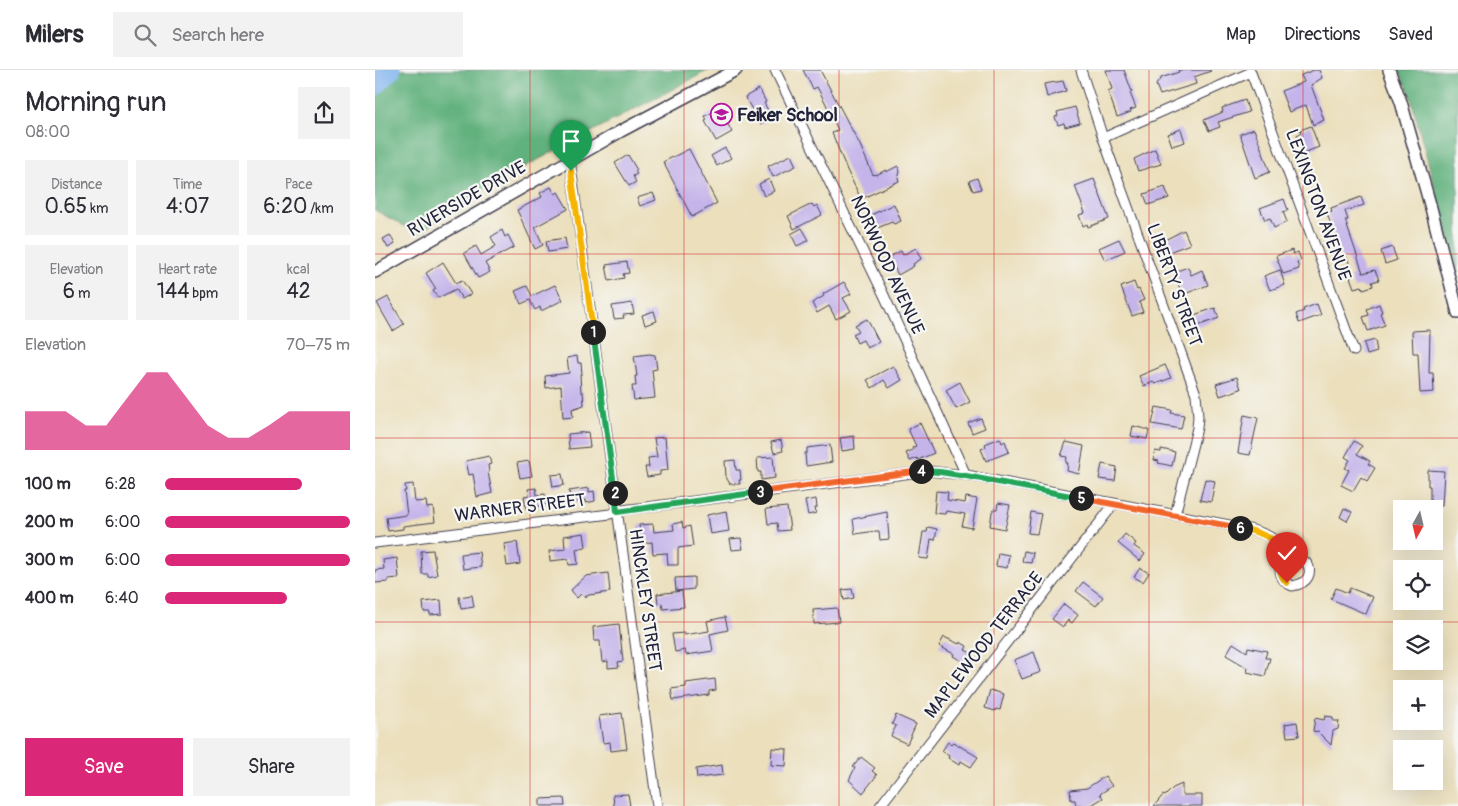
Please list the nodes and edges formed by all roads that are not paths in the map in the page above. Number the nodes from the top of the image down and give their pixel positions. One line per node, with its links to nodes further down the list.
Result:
1 (735, 70): 7 (street, RIVERSIDE DRIVE)
2 (775, 70): 11 (street, NORWOOD AVENUE)
3 (1081, 70): 6 (street, LIBERTY STREET)
4 (1389, 70): 9 (street)
5 (1251, 71): 6 (street); 10 (street, LEXINGTON AVENUE)
6 (1103, 138): 14 (street, LIBERTY STREET)
7 (570, 160): 8 (street, RIVERSIDE DRIVE); 13 (street, HINCKLEY STREET)
8 (375, 272)
9 (1458, 313)
10 (1354, 351)
11 (966, 476): 12 (street, WARNER STREET); 13 (street, WARNER STREET)
12 (1114, 504): 14 (street, WARNER STREET); 18 (street, MAPLEWOOD TERRACE)
13 (617, 512): 15 (street, WARNER STREET); 17 (street, HINCKLEY STREET)
14 (1175, 515): 16 (street, WARNER STREET)
15 (375, 542)
16 (1285, 549)
17 (657, 806)
18 (880, 806)

